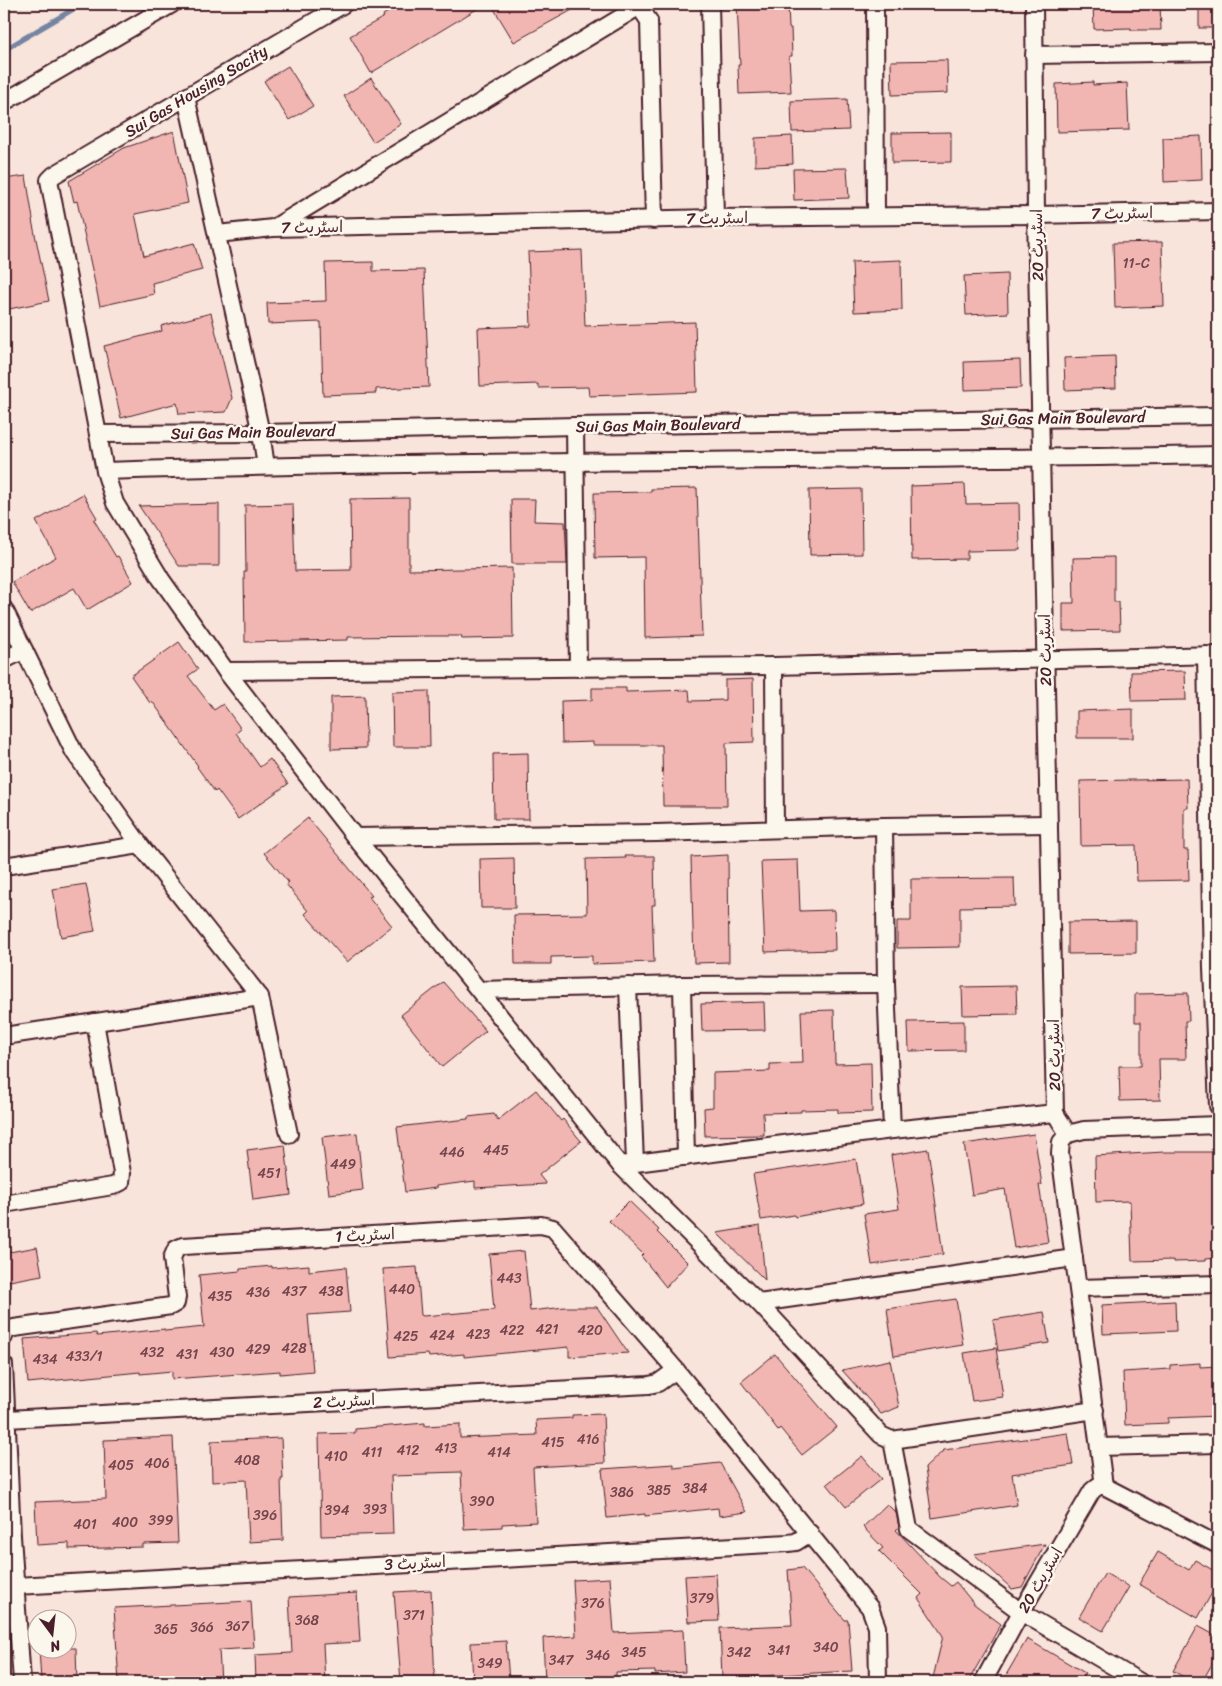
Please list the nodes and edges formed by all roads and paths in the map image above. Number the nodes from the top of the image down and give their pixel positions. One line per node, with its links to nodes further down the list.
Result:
1 (172, 4): 10 (street)
2 (344, 4): 9 (street, Sui Gas Housing Socity)
3 (710, 4): 14 (street)
4 (875, 4): 13 (street)
5 (1034, 4): 8 (street, اسٹریٹ 20)
6 (641, 5): 15 (street); 16 (street)
7 (1218, 52): 8 (street)
8 (1034, 54): 12 (street, اسٹریٹ 20)
9 (186, 98): 17 (street); 22 (street, Sui Gas Housing Socity)
10 (4, 102)
11 (1218, 211): 12 (street, اسٹریٹ 7)
12 (1036, 215): 13 (street, اسٹریٹ 7); 19 (street, اسٹریٹ 20)
13 (876, 216): 14 (street, اسٹریٹ 7)
14 (715, 218): 15 (street, اسٹریٹ 7)
15 (654, 220): 16 (street, اسٹریٹ 7)
16 (273, 228): 17 (street, اسٹریٹ 7)
17 (217, 234): 21 (street)
18 (1218, 416): 19 (street, Sui Gas Main Boulevard)
19 (1041, 418): 20 (street, Sui Gas Main Boulevard); 24 (street, اسٹریٹ 20)
20 (575, 426): 21 (street, Sui Gas Main Boulevard); 25 (street)
21 (261, 433): 22 (street, Sui Gas Main Boulevard); 26 (street)
22 (98, 434): 27 (street)
23 (1218, 455): 24 (street)
24 (1041, 458): 25 (street); 31 (street, اسٹریٹ 20)
25 (576, 462): 26 (street); 34 (street)
26 (266, 466): 27 (street)
27 (105, 472): 35 (street)
28 (4, 609): 29 (street)
29 (24, 650): 32 (street); 41 (street)
30 (1212, 655): 31 (street); 36 (street)
31 (1045, 659): 33 (street); 37 (street, اسٹریٹ 20)
32 (4, 660)
33 (774, 666): 34 (street); 39 (street)
34 (578, 668): 35 (street)
35 (226, 672): 40 (street)
36 (1214, 814): 43 (street)
37 (1050, 824): 38 (street); 52 (street, اسٹریٹ 20)
38 (884, 826): 39 (street); 44 (street)
39 (776, 830): 40 (street)
40 (356, 837): 47 (street)
41 (140, 846): 42 (street); 48 (street)
42 (4, 866)
43 (1215, 968): 51 (street)
44 (886, 984): 45 (street); 54 (street)
45 (682, 985): 46 (street); 57 (street)
46 (628, 986): 47 (street); 58 (street)
47 (478, 990): 58 (street)
48 (260, 997): 49 (street); 55 (street)
49 (95, 1022): 50 (street); 59 (street)
50 (4, 1036)
51 (1218, 1106)
52 (1055, 1113): 54 (street); 56 (street, اسٹریٹ 20)
53 (1218, 1125): 56 (street)
54 (892, 1130): 57 (street)
55 (289, 1134)
56 (1068, 1134): 60 (street)
57 (686, 1157): 58 (street)
58 (628, 1164): 63 (street)
59 (4, 1204)
60 (1074, 1258): 62 (street); 63 (street)
61 (1218, 1284): 62 (street)
62 (1078, 1288): 67 (street)
63 (758, 1303): 69 (street)
64 (4, 1336): 66 (street, اسٹریٹ 1)
65 (4, 1365): 68 (street)
66 (676, 1370): 68 (street, اسٹریٹ 2); 73 (street)
67 (1095, 1410): 69 (street); 71 (street)
68 (7, 1419): 74 (street)
69 (892, 1440): 77 (street)
70 (1218, 1444): 71 (street)
71 (1100, 1447): 72 (street)
72 (1104, 1486): 75 (street); 77 (street, اسٹریٹ 20)
73 (810, 1533): 76 (street, اسٹریٹ 3); 79 (street)
74 (8, 1536): 76 (street)
75 (1218, 1545)
76 (16, 1586): 78 (street)
77 (1021, 1612): 80 (street, اسٹریٹ 20); 81 (street)
78 (22, 1682)
79 (878, 1682)
80 (983, 1682)
81 (1140, 1682)

